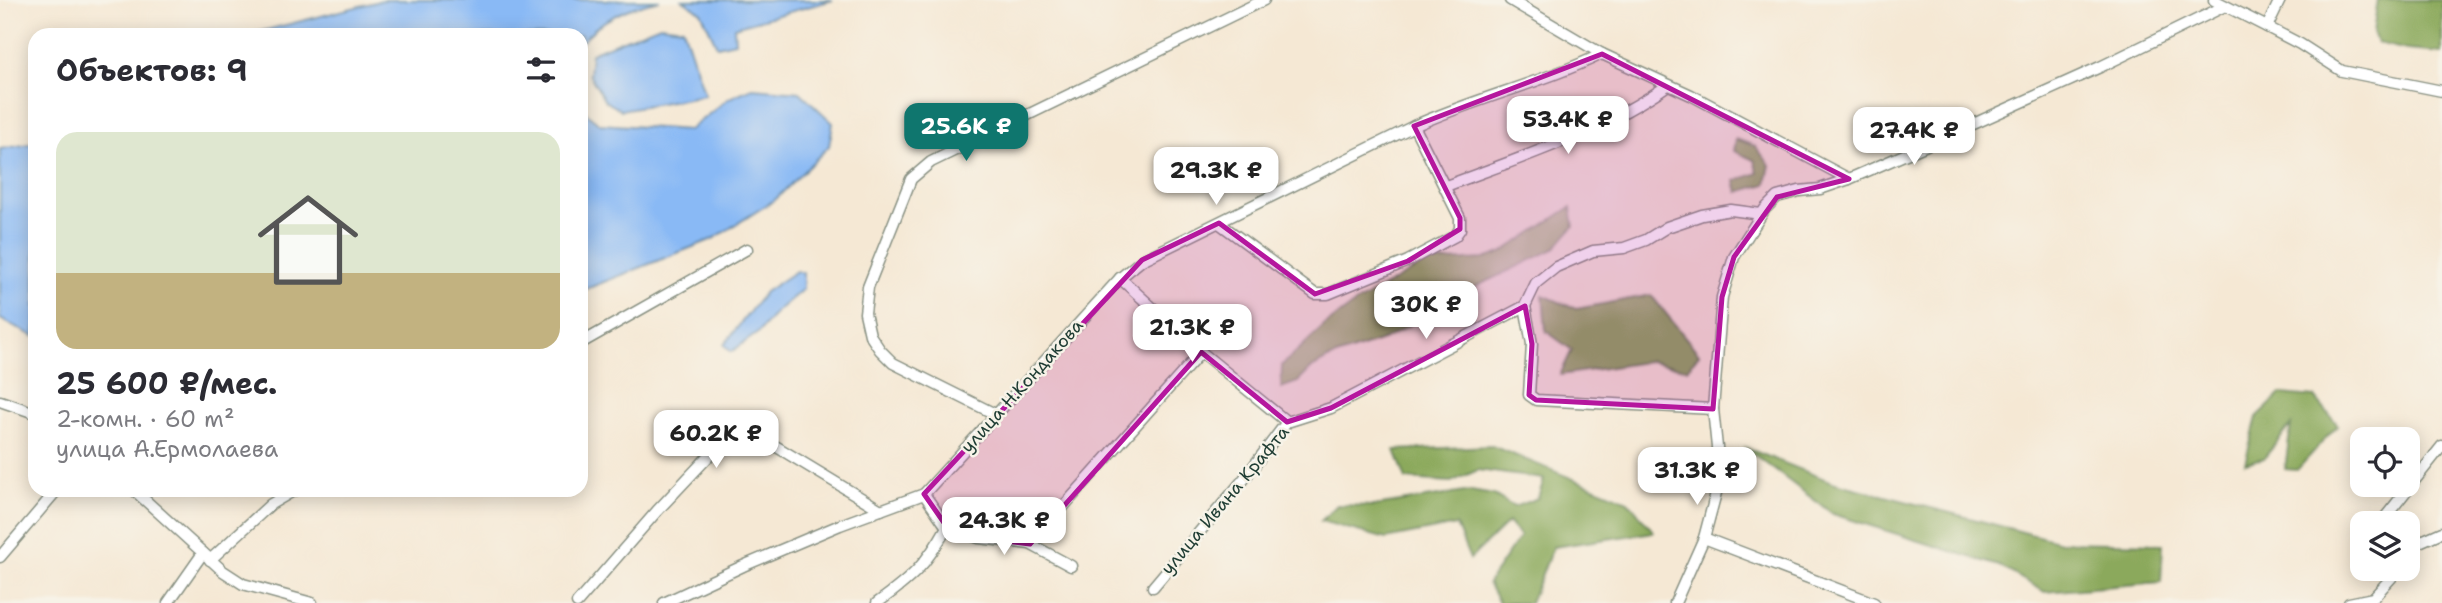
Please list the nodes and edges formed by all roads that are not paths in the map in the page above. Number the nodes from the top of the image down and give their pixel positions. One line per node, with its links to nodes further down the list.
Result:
1 (1264, 0): 23 (street)
2 (1510, 0): 7 (street)
3 (2214, 0): 5 (street)
4 (2280, 0): 6 (street)
5 (2225, 6): 6 (street); 11 (street)
6 (2267, 27): 9 (street)
7 (1602, 54): 8 (street); 10 (street, улица Н.Кондакова)
8 (1668, 85): 11 (street); 12 (street)
9 (2442, 91)
10 (1414, 126): 12 (street); 14 (street, улица Н.Кондакова)
11 (1849, 179): 13 (street)
12 (1446, 186): 14 (street)
13 (1761, 214): 17 (street, улица Ивана Крафта); 21 (street)
14 (1219, 223): 16 (street, улица Н.Кондакова)
15 (747, 249): 18 (street)
16 (1120, 278): 19 (street); 23 (street, улица Н.Кондакова)
17 (1525, 306): 21 (street); 24 (street, улица Ивана Крафта)
18 (588, 339)
19 (1200, 352): 24 (street); 36 (street)
20 (0, 401): 22 (street)
21 (1713, 409): 34 (street)
22 (28, 410)
23 (995, 414): 26 (street, улица Н.Кондакова)
24 (1287, 422): 41 (street, улица Ивана Крафта)
25 (2442, 446): 31 (street)
26 (924, 494): 30 (street); 32 (street)
27 (51, 497): 37 (street)
28 (142, 497): 38 (street)
29 (283, 497): 38 (street)
30 (881, 510): 44 (street); 45 (street)
31 (2390, 511)
32 (947, 527): 36 (street); 46 (street)
33 (2442, 532): 35 (street)
34 (1704, 538): 47 (street); 48 (street)
35 (2420, 542)
36 (1030, 544): 39 (street)
37 (0, 557)
38 (207, 557): 42 (street); 43 (street)
39 (1071, 566)
40 (2388, 581): 49 (street)
41 (1153, 587)
42 (168, 603)
43 (312, 603)
44 (577, 603)
45 (664, 603)
46 (877, 603)
47 (1675, 603)
48 (1874, 603)
49 (2349, 603)

